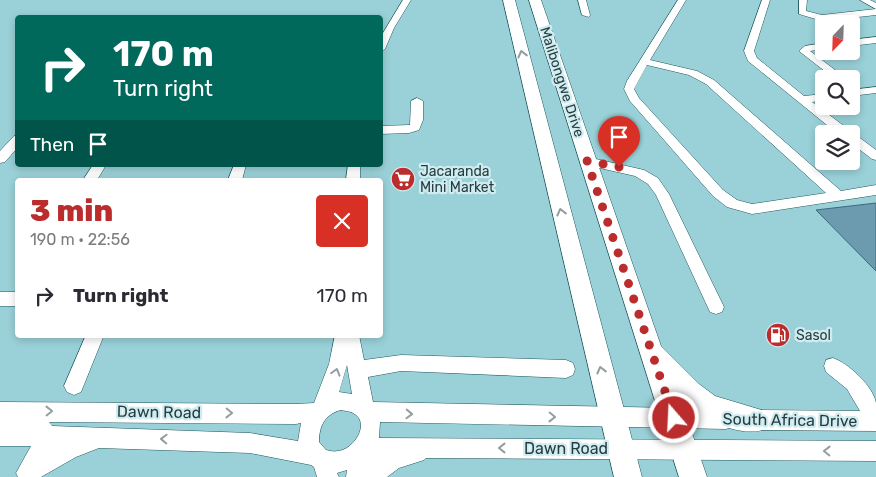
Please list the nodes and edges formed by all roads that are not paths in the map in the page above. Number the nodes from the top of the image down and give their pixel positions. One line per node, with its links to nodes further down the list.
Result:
1 (407, 0): 13 (street)
2 (508, 0): 50 (main road, Malibongwe Drive, one-way to 2)
3 (535, 0): 31 (main road, Malibongwe Drive)
4 (582, 0): 11 (street)
5 (682, 0): 18 (street)
6 (766, 0): 24 (street)
7 (803, 0): 10 (street)
8 (864, 0): 9 (street)
9 (876, 6)
10 (876, 12)
11 (586, 15)
12 (876, 40): 14 (street)
13 (383, 42)
14 (860, 42)
15 (815, 47): 16 (street)
16 (815, 59)
17 (816, 60): 19 (street)
18 (644, 61): 35 (street); 35 (street)
19 (830, 70)
20 (876, 90): 21 (street)
21 (860, 92)
22 (815, 98): 24 (street)
23 (417, 100): 26 (street)
24 (801, 100): 25 (street)
25 (834, 125)
26 (383, 130)
27 (15, 142): 30 (street)
28 (860, 144): 29 (street)
29 (876, 156)
30 (0, 159)
31 (587, 161): 38 (street); 42 (main road, Malibongwe Drive)
32 (99, 167): 33 (street)
33 (91, 178)
34 (876, 190): 35 (street)
35 (838, 196)
36 (15, 298): 37 (street)
37 (0, 299)
38 (716, 307)
39 (94, 338): 46 (street)
40 (343, 338): 47 (street, one-way to 40)
41 (351, 338): 45 (street)
42 (650, 350): 51 (main road, Malibongwe Drive); 52 (main road)
43 (833, 366): 53 (street)
44 (566, 369): 45 (street)
45 (357, 370): 48 (street)
46 (74, 386)
47 (321, 410): 48 (street); 49 (street, Dawn Road, one-way to 47); 63 (street)
48 (366, 411): 50 (street, one-way to 50); 62 (street)
49 (0, 412)
50 (612, 417): 51 (street, South Africa Drive); 60 (main road, Malibongwe Drive)
51 (674, 418): 52 (street, South Africa Drive); 64 (main road, Malibongwe Drive)
52 (756, 420): 53 (street, South Africa Drive)
53 (876, 420)
54 (0, 422): 57 (street)
55 (0, 436): 56 (street, Dawn Road)
56 (24, 436): 57 (street, Dawn Road); 65 (street)
57 (48, 436): 58 (street, Dawn Road); 65 (street)
58 (100, 437): 63 (street, Dawn Road, one-way to 58); 65 (street)
59 (446, 448): 60 (street, Dawn Road, one-way to 59); 62 (street, Dawn Road); 67 (street)
60 (620, 449): 64 (street, Dawn Road); 68 (main road, Malibongwe Drive)
61 (876, 451): 64 (street, South Africa Drive, one-way to 64)
62 (360, 453): 63 (street); 66 (street)
63 (322, 464)
64 (689, 464)
65 (25, 475)
66 (357, 477)
67 (372, 477)
68 (628, 477)

